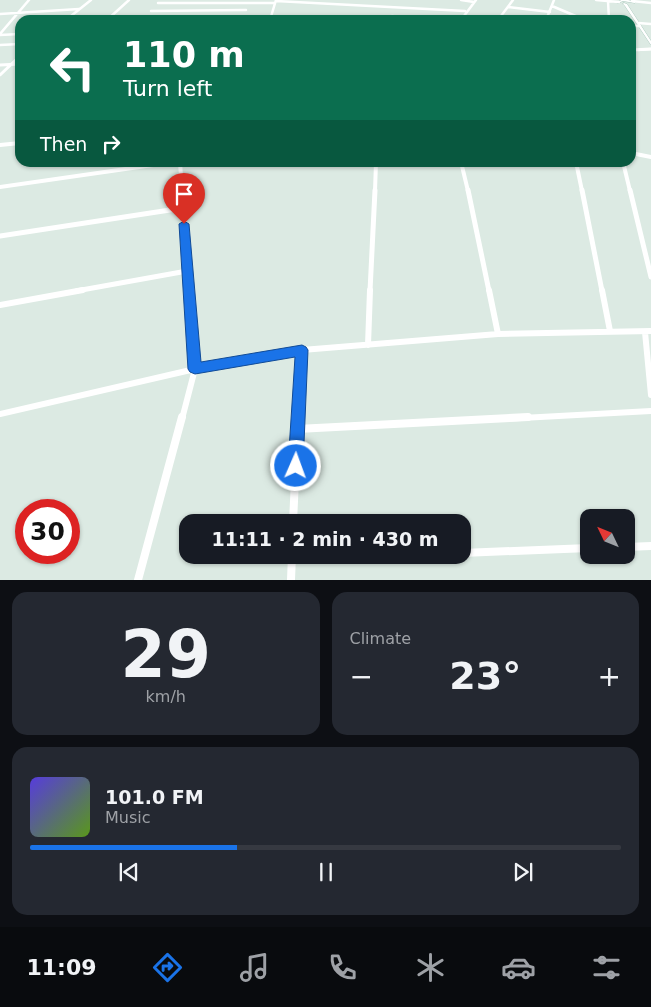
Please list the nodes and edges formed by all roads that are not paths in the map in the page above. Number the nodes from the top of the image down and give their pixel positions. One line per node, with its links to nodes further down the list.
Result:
1 (29, 0): 30 (street)
2 (91, 0): 25 (street)
3 (129, 0): 33 (street)
4 (161, 0): 19 (street)
5 (347, 0): 21 (street)
6 (383, 0): 22 (street)
7 (461, 0): 14 (street)
8 (513, 0): 24 (street)
9 (554, 0): 23 (street)
10 (596, 0): 15 (street)
11 (249, 1): 12 (street); 16 (street); 26 (street)
12 (276, 1): 13 (street); 36 (street)
13 (312, 1): 21 (street)
14 (475, 1): 28 (street)
15 (608, 1): 17 (street); 42 (street)
16 (186, 2): 19 (street)
17 (622, 2): 18 (main road); 43 (main road)
18 (631, 2): 20 (street); 46 (main road)
19 (158, 3): 27 (street)
20 (651, 3)
21 (348, 4): 22 (street)
22 (386, 6): 28 (street); 37 (street)
23 (552, 6): 29 (street); 41 (street)
24 (508, 7): 29 (street); 39 (street)
25 (79, 9): 30 (street); 32 (street)
26 (246, 10): 27 (street); 35 (street)
27 (152, 11): 34 (street)
28 (465, 11): 38 (street)
29 (550, 12): 40 (street)
30 (19, 13): 31 (street)
31 (0, 14)
32 (72, 15)
33 (112, 15)
34 (148, 15)
35 (243, 15)
36 (272, 15)
37 (391, 15)
38 (463, 15)
39 (502, 15)
40 (548, 15)
41 (573, 15)
42 (609, 15)
43 (633, 15)
44 (15, 17): 49 (street)
45 (636, 19): 46 (main road)
46 (640, 24): 47 (street); 48 (street); 51 (main road); 53 (main road)
47 (651, 24)
48 (636, 25)
49 (0, 34): 50 (street)
50 (15, 34)
51 (651, 35)
52 (15, 44): 54 (street)
53 (651, 44)
54 (0, 45)
55 (636, 50): 56 (street)
56 (651, 50)
57 (15, 60): 58 (street)
58 (10, 64): 59 (street); 60 (street); 61 (street)
59 (15, 64)
60 (0, 65)
61 (0, 75)
62 (15, 143): 63 (street)
63 (0, 145)
64 (636, 154): 65 (street)
65 (651, 157)
66 (139, 167): 72 (street)
67 (180, 167): 73 (street)
68 (376, 167): 81 (street)
69 (461, 167): 80 (street)
70 (577, 167): 78 (street)
71 (624, 167): 76 (street)
72 (0, 187)
73 (183, 208): 74 (street); 75 (street)
74 (0, 236)
75 (187, 271): 77 (street); 83 (street)
76 (651, 277)
77 (0, 306)
78 (610, 331): 79 (street); 80 (street)
79 (648, 331): 84 (street)
80 (498, 334): 81 (street)
81 (368, 345): 82 (street)
82 (302, 350): 83 (street); 87 (street)
83 (195, 369): 86 (street); 94 (street)
84 (651, 395)
85 (651, 411): 87 (street)
86 (0, 414)
87 (297, 429): 88 (street)
88 (293, 514)
89 (651, 546): 90 (street)
90 (635, 547)
91 (580, 548): 92 (street)
92 (471, 553)
93 (292, 564): 95 (street)
94 (138, 580)
95 (291, 580)

